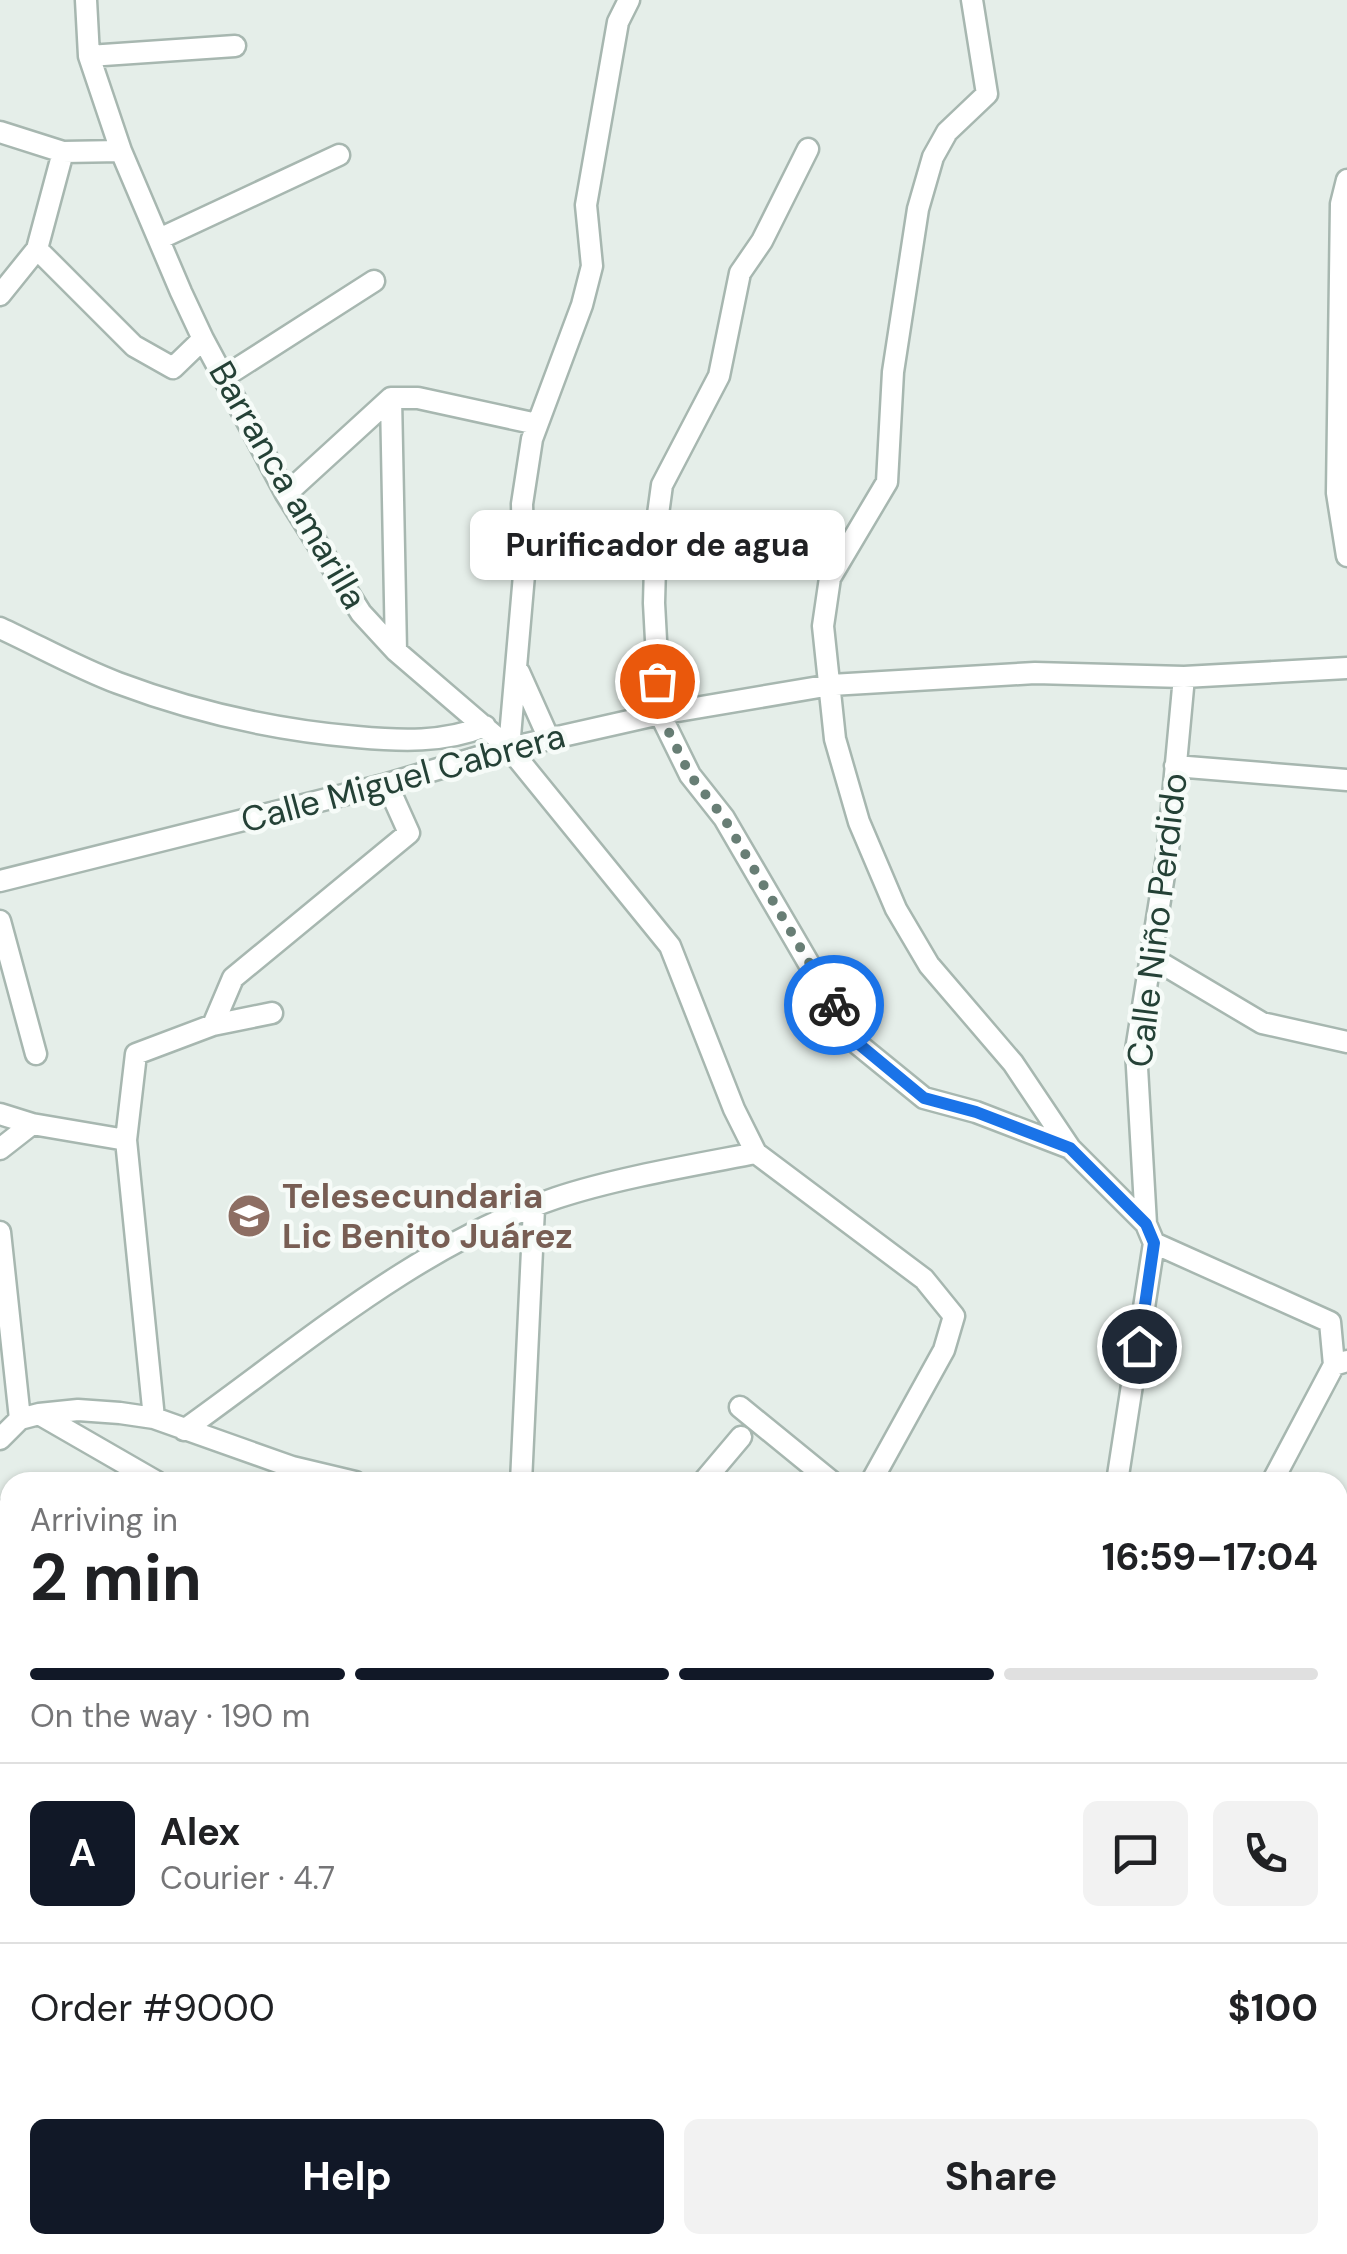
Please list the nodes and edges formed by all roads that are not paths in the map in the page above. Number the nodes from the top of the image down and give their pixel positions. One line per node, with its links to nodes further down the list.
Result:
1 (86, 0): 5 (street, Barranca amarilla)
2 (629, 0): 19 (street)
3 (972, 0): 27 (street)
4 (234, 46): 5 (street)
5 (90, 56): 8 (street, Barranca amarilla)
6 (0, 132): 9 (street)
7 (808, 149): 28 (street)
8 (121, 151): 9 (street); 12 (street, Barranca amarilla)
9 (63, 152): 13 (street)
10 (339, 155): 12 (street)
11 (1347, 180): 21 (street)
12 (159, 239): 16 (street, Barranca amarilla)
13 (37, 249): 15 (street); 16 (street)
14 (374, 281): 17 (street)
15 (0, 295)
16 (202, 340): 17 (street, Barranca amarilla)
17 (224, 378): 20 (street, Barranca amarilla)
18 (391, 398): 19 (street); 20 (street); 23 (street)
19 (537, 424): 25 (street)
20 (286, 494): 23 (street, Barranca amarilla)
21 (1347, 556)
22 (0, 628): 29 (street)
23 (396, 651): 29 (street, Barranca amarilla)
24 (1347, 668): 26 (street, Calle Miguel Cabrera)
25 (518, 670): 30 (street); 31 (street)
26 (1184, 677): 27 (street, Calle Miguel Cabrera); 32 (street, Calle Niño Perdido)
27 (831, 685): 28 (street, Calle Miguel Cabrera); 45 (street)
28 (660, 714): 30 (street, Calle Miguel Cabrera); 45 (street)
29 (485, 726): 31 (street, Barranca amarilla)
30 (548, 739): 31 (street, Calle Miguel Cabrera)
31 (509, 748): 34 (street, Calle Miguel Cabrera); 47 (street, Barranca amarilla)
32 (1175, 766): 33 (street); 37 (street, Calle Niño Perdido)
33 (1347, 780)
34 (388, 784): 35 (street, Calle Miguel Cabrera); 39 (street)
35 (0, 881)
36 (0, 921): 41 (street)
37 (1151, 957): 40 (street); 50 (street, Calle Niño Perdido)
38 (272, 1013): 39 (street)
39 (212, 1025): 44 (street)
40 (1347, 1042)
41 (36, 1054)
42 (0, 1114): 43 (street)
43 (32, 1124): 44 (street); 46 (street)
44 (126, 1140): 54 (street)
45 (1070, 1148): 50 (street)
46 (0, 1149)
47 (756, 1153): 48 (street); 63 (street)
48 (534, 1208): 55 (street); 60 (street)
49 (0, 1232): 53 (street)
50 (1150, 1234): 51 (street); 64 (street, Calle Niño Perdido)
51 (1340, 1363): 65 (street)
52 (740, 1407): 62 (street)
53 (30, 1416): 54 (street); 57 (street); 58 (street)
54 (154, 1418): 55 (street)
55 (184, 1430): 59 (street)
56 (740, 1436): 61 (street)
57 (0, 1439)
58 (138, 1472)
59 (316, 1472)
60 (521, 1472)
61 (711, 1472)
62 (820, 1472)
63 (876, 1472)
64 (1118, 1472)
65 (1278, 1472)

